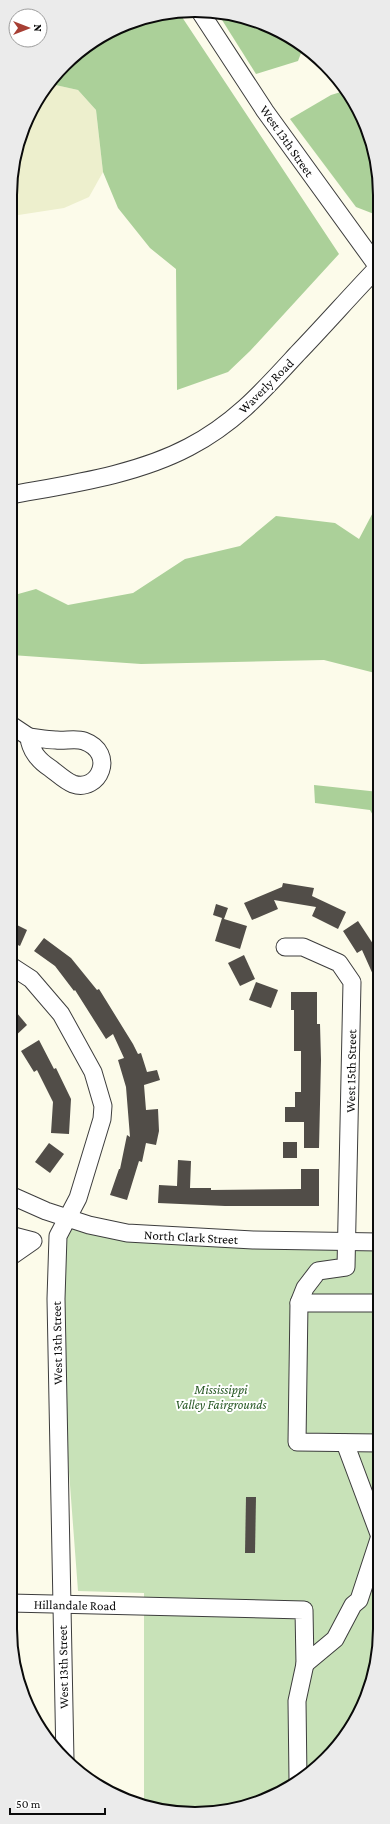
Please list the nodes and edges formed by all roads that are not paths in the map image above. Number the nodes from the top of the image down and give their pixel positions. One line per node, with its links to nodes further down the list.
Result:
1 (204, 17): 2 (street, West 13th Street)
2 (373, 258)
3 (373, 273): 4 (street, Waverly Road)
4 (17, 494)
5 (17, 729): 6 (street)
6 (29, 737)
7 (285, 947): 14 (street, West 15th Street)
8 (17, 970): 10 (street, West 13th Street)
9 (17, 1198): 10 (street, North Clark Street)
10 (68, 1219): 11 (street, West 13th Street); 14 (street, North Clark Street)
11 (58, 1236): 13 (street); 24 (street, West 13th Street)
12 (17, 1237): 13 (street)
13 (33, 1241): 16 (street)
14 (346, 1241): 15 (street, North Clark Street); 17 (street, West 15th Street)
15 (373, 1242)
16 (17, 1252)
17 (298, 1303): 18 (street); 19 (street)
18 (373, 1303)
19 (345, 1443): 20 (street); 21 (street)
20 (373, 1443)
21 (373, 1520)
22 (373, 1554): 25 (street)
23 (17, 1603): 24 (street, Hillandale Road)
24 (62, 1605): 25 (street, Hillandale Road); 26 (street, West 13th Street)
25 (305, 1664): 27 (street)
26 (64, 1749)
27 (298, 1774)

